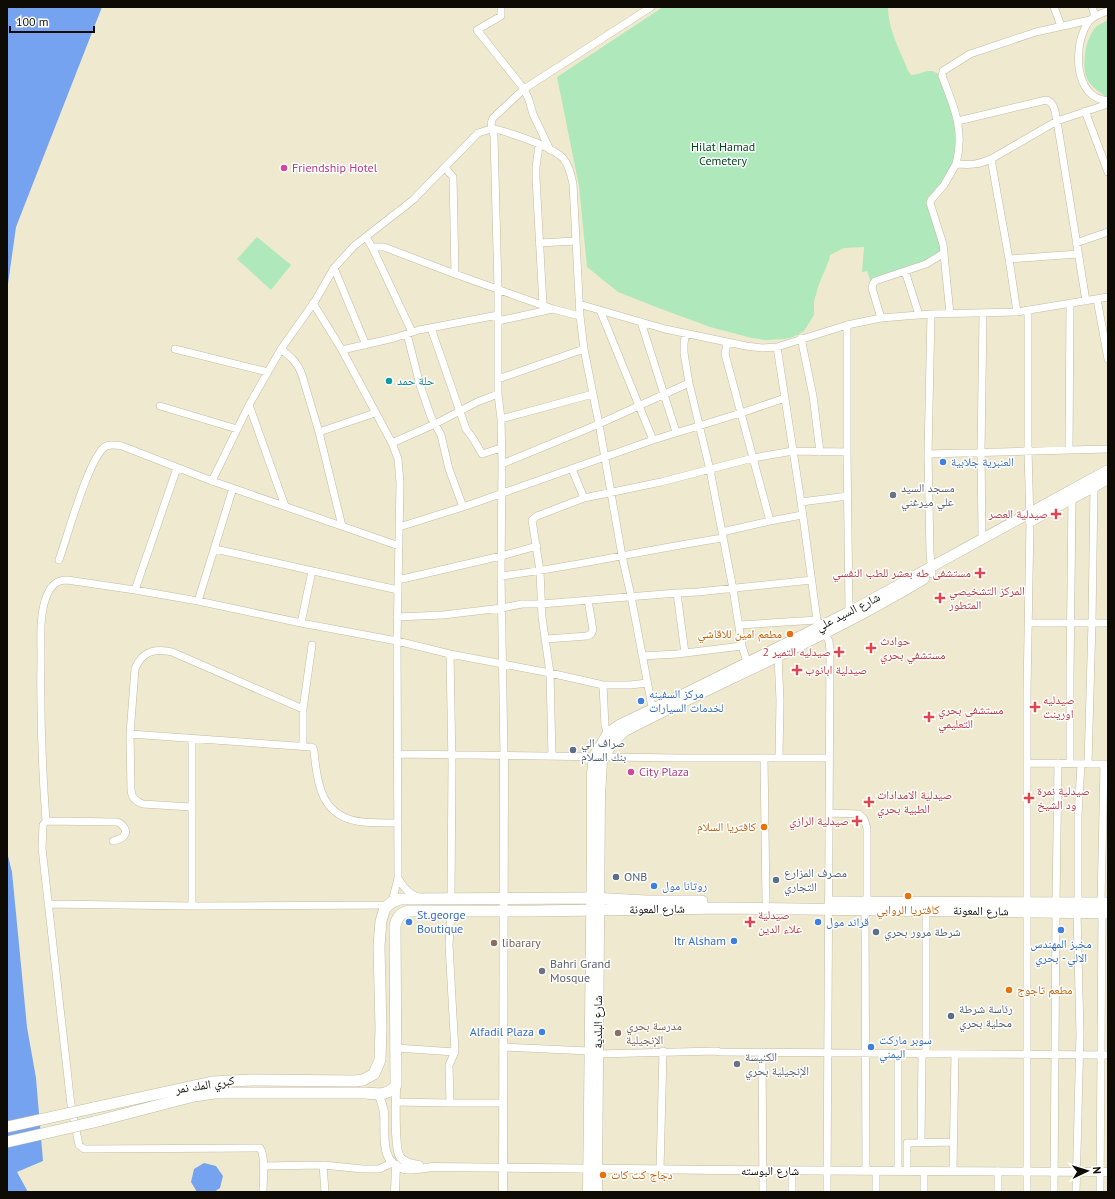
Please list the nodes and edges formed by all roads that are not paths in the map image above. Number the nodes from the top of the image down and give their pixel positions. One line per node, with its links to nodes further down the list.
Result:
1 (501, 7): 8 (street)
2 (651, 7): 8 (street)
3 (1054, 7): 7 (street)
4 (1092, 7): 6 (street)
5 (1108, 11): 6 (street)
6 (1092, 18): 7 (street); 9 (street)
7 (1060, 26): 11 (street)
8 (524, 89): 13 (street); 15 (street)
9 (1108, 103): 10 (street)
10 (1085, 111): 12 (street); 19 (street)
11 (958, 121): 12 (street); 17 (street)
12 (1057, 121): 16 (street); 24 (street)
13 (491, 129): 14 (street); 18 (street); 32 (street)
14 (538, 145): 15 (street); 23 (street)
15 (550, 150): 22 (street)
16 (992, 159): 17 (street); 28 (street)
17 (956, 164): 26 (street)
18 (445, 168): 21 (street); 31 (street)
19 (1108, 172)
20 (1108, 232): 24 (street)
21 (366, 237): 25 (street); 29 (street)
22 (576, 241): 23 (street); 38 (street)
23 (539, 243): 39 (street)
24 (1076, 244): 27 (street)
25 (372, 247): 31 (street); 54 (street)
26 (944, 253): 30 (street); 46 (street)
27 (1078, 254): 28 (street); 35 (street)
28 (1009, 259): 43 (street)
29 (334, 268): 36 (street); 59 (street)
30 (905, 271): 47 (street); 50 (street)
31 (455, 274): 32 (street)
32 (498, 289): 39 (street); 49 (street)
33 (1108, 297): 34 (street)
34 (1097, 299): 35 (street); 58 (street)
35 (1086, 301): 37 (street)
36 (313, 303): 62 (street); 64 (street)
37 (1070, 303): 42 (street); 89 (street)
38 (579, 304): 41 (street); 48 (street)
39 (543, 305): 40 (street)
40 (553, 309): 48 (street); 49 (street)
41 (600, 310): 51 (street); 74 (street)
42 (1028, 310): 43 (street); 92 (street)
43 (1017, 312): 44 (street)
44 (983, 313): 46 (street); 95 (street)
45 (930, 314): 46 (street); 47 (street); 96 (street)
46 (950, 314)
47 (919, 315): 50 (street)
48 (580, 316): 63 (street)
49 (498, 318): 53 (street); 67 (street)
50 (881, 318): 52 (street)
51 (642, 322): 55 (street); 71 (street)
52 (847, 325): 56 (street); 94 (street)
53 (432, 328): 54 (street); 76 (street)
54 (409, 333): 59 (street); 80 (street)
55 (686, 333): 57 (street); 68 (street)
56 (801, 338): 60 (street); 93 (street)
57 (727, 342): 60 (street); 78 (street)
58 (1106, 344): 65 (street)
59 (366, 345): 64 (street)
60 (777, 347): 72 (street)
61 (175, 349): 66 (street)
62 (281, 349): 66 (street); 84 (street)
63 (584, 349): 67 (street); 70 (street)
64 (342, 350): 77 (street)
65 (1108, 360)
66 (268, 372): 73 (street)
67 (498, 379): 69 (street)
68 (689, 383): 71 (street); 82 (street)
69 (498, 394): 76 (street); 79 (street)
70 (593, 394): 79 (street); 81 (street)
71 (664, 394): 74 (street); 85 (street)
72 (785, 398): 78 (street); 91 (street)
73 (249, 405): 83 (street); 114 (street)
74 (639, 405): 81 (street); 86 (street)
75 (160, 406): 83 (street)
76 (459, 410): 80 (street); 88 (street)
77 (375, 413): 84 (street); 87 (street)
78 (741, 413): 82 (street); 98 (street)
79 (500, 420): 88 (street)
80 (435, 424): 87 (street); 115 (street)
81 (599, 424): 97 (street); 99 (street)
82 (700, 425): 85 (street); 102 (street)
83 (237, 429): 105 (street)
84 (319, 432): 119 (street)
85 (676, 432): 86 (street)
86 (653, 440): 97 (street)
87 (392, 443): 120 (street)
88 (501, 448): 99 (street)
89 (1069, 449): 90 (street); 92 (street)
90 (1108, 449)
91 (793, 450): 93 (street); 98 (street); 113 (street)
92 (1028, 450): 95 (street); 117 (street)
93 (820, 452): 94 (street)
94 (846, 452): 110 (street)
95 (981, 452): 96 (street); 122 (street)
96 (928, 454): 130 (street)
97 (605, 457): 101 (street); 108 (street)
98 (753, 458): 102 (street); 118 (street)
99 (502, 464): 109 (street)
100 (177, 468): 105 (street); 128 (street); 136 (street)
101 (572, 469): 109 (street); 111 (street)
102 (710, 470): 108 (street); 121 (street)
103 (1108, 470): 117 (main road, شارع السيد علي)
104 (1108, 479): 106 (main road, شارع السيد علي)
105 (212, 481): 107 (street)
106 (1094, 487): 112 (main road, شارع السيد علي); 147 (street)
107 (233, 488): 114 (street); 125 (street)
108 (611, 491): 111 (street); 127 (street)
109 (502, 493): 115 (street); 126 (street)
110 (848, 496): 113 (street); 144 (street)
111 (584, 498): 124 (street)
112 (1072, 499): 117 (main road, شارع السيد علي); 146 (street)
113 (801, 502): 116 (street)
114 (285, 506): 119 (street)
115 (463, 507): 120 (street)
116 (802, 515): 118 (street); 134 (street)
117 (1029, 518): 122 (main road, شارع السيد علي); 130 (main road, شارع السيد علي); 149 (street)
118 (770, 521): 121 (street)
119 (342, 526): 123 (street)
120 (399, 527): 123 (street)
121 (722, 535): 127 (street); 135 (street)
122 (983, 539): 130 (main road, شارع السيد علي)
123 (399, 546): 133 (street)
124 (537, 546): 126 (street); 131 (street)
125 (215, 549): 129 (street); 141 (street)
126 (502, 556): 132 (street); 133 (street)
127 (622, 556): 131 (street); 139 (street)
128 (59, 560)
129 (312, 571): 137 (street); 148 (street)
130 (931, 571): 144 (main road, شارع السيد علي); 152 (main road, شارع السيد علي)
131 (540, 572): 132 (street); 142 (street)
132 (501, 576): 143 (street)
133 (398, 580): 137 (street)
134 (812, 580): 135 (street); 152 (street)
135 (733, 589): 138 (street); 151 (street)
136 (135, 590): 141 (street); 188 (street)
137 (398, 590): 145 (street)
138 (677, 593): 139 (street); 157 (street)
139 (631, 596): 140 (street); 159 (street)
140 (588, 600): 142 (street); 153 (street)
141 (198, 601): 148 (street)
142 (541, 604): 143 (street); 153 (street)
143 (502, 608): 145 (street); 162 (street)
144 (849, 612): 152 (main road, شارع السيد علي)
145 (397, 617): 154 (street)
146 (1071, 622): 147 (street); 149 (street); 183 (street)
147 (1092, 622): 150 (street); 184 (street)
148 (301, 623): 154 (street)
149 (1028, 623): 181 (street)
150 (1108, 623)
151 (739, 625): 152 (street); 156 (street)
152 (821, 626): 160 (main road, شارع السيد علي); 161 (main road, شارع السيد علي); 180 (street)
153 (546, 639): 163 (street)
154 (397, 641): 158 (street); 173 (street)
155 (312, 645): 166 (street)
156 (742, 646): 157 (street); 161 (street)
157 (685, 653): 159 (street)
158 (450, 654): 162 (street); 175 (street)
159 (642, 656): 164 (street)
160 (778, 656): 167 (main road, شارع السيد علي); 179 (street)
161 (747, 662): 167 (main road, شارع السيد علي)
162 (503, 665): 163 (street); 174 (street)
163 (550, 673): 165 (street); 176 (street)
164 (647, 684): 165 (street); 167 (street)
165 (603, 685): 168 (street)
166 (303, 709): 169 (street); 172 (street)
167 (653, 713): 168 (main road, شارع السيد علي); 171 (main road, شارع السيد علي)
168 (608, 732): 171 (street); 177 (main road, شارع السيد علي)
169 (130, 734): 170 (street); 186 (street)
170 (192, 739): 172 (street); 186 (street)
171 (613, 742): 177 (main road, شارع السيد علي)
172 (303, 746): 189 (street)
173 (397, 754): 175 (street); 189 (street)
174 (504, 755): 175 (street); 176 (street); 194 (street)
175 (451, 756): 192 (street)
176 (552, 756): 177 (street)
177 (600, 756): 178 (street); 198 (main road, شارع البلدية)
178 (764, 758): 179 (street); 195 (street)
179 (779, 758): 180 (street)
180 (829, 758): 187 (street)
181 (1027, 763): 182 (street); 202 (street)
182 (1058, 763): 183 (street); 203 (street)
183 (1070, 764): 184 (street)
184 (1084, 764): 185 (street); 204 (street)
185 (1106, 764): 205 (street)
186 (191, 807): 200 (street)
187 (829, 812): 199 (street); 201 (street)
188 (46, 820): 190 (street); 197 (street)
189 (398, 823): 191 (street)
190 (114, 840)
191 (398, 878): 193 (street); 196 (street)
192 (451, 898): 193 (highway, شارع المعونة); 194 (highway, شارع المعونة)
193 (422, 899): 196 (highway, شارع المعونة)
194 (503, 899): 198 (highway, شارع المعونة); 208 (street)
195 (766, 901): 198 (highway, شارع المعونة); 199 (highway, شارع المعونة)
196 (391, 903): 200 (street); 224 (highway)
197 (48, 904): 200 (street); 237 (street)
198 (595, 905): 199 (highway, شارع المعونة); 208 (highway, شارع المعونة); 212 (main road, شارع البلدية)
199 (828, 905): 201 (highway, شارع المعونة); 215 (street)
200 (192, 906)
201 (866, 906): 202 (highway, شارع المعونة); 206 (highway, شارع المعونة); 216 (street)
202 (1027, 907): 203 (highway, شارع المعونة); 206 (highway, شارع المعونة); 220 (street)
203 (1056, 907): 204 (highway, شارع المعونة); 221 (street)
204 (1078, 908): 205 (highway, شارع المعونة); 222 (street)
205 (1105, 908): 223 (street)
206 (926, 910): 218 (street)
207 (451, 911): 208 (highway, شارع المعونة); 210 (highway, شارع المعونة); 211 (street)
208 (503, 911): 209 (street)
209 (503, 1047): 212 (street); 230 (street)
210 (396, 1048): 211 (street); 225 (highway, شارع المعونة)
211 (455, 1052): 229 (street)
212 (594, 1052): 213 (street); 240 (main road, شارع البلدية)
213 (663, 1052): 214 (street); 241 (street)
214 (762, 1052): 215 (street); 242 (street)
215 (827, 1053): 216 (street); 244 (street)
216 (866, 1053): 217 (street); 245 (street)
217 (898, 1053): 218 (street); 247 (street)
218 (924, 1053): 219 (street); 233 (street)
219 (955, 1054): 220 (street); 234 (street)
220 (1027, 1054): 221 (street); 251 (street)
221 (1055, 1054): 222 (street); 252 (street)
222 (1079, 1054): 223 (street); 253 (street)
223 (1105, 1055): 254 (street)
224 (378, 1066): 225 (highway); 231 (highway, كبري المك نمر, bridge)
225 (396, 1068): 226 (highway, شارع المعونة)
226 (396, 1085): 227 (highway); 228 (street)
227 (378, 1094): 232 (highway, كبري المك نمر, bridge); 235 (street)
228 (396, 1102): 229 (street); 238 (street)
229 (450, 1103): 230 (street)
230 (503, 1104): 239 (street)
231 (7, 1127)
232 (7, 1142)
233 (921, 1142): 234 (street); 247 (street)
234 (953, 1142): 249 (street)
235 (394, 1164): 236 (street); 238 (street); 257 (street)
236 (323, 1165): 237 (street); 256 (street)
237 (263, 1166): 255 (street)
238 (432, 1168): 239 (street, شارع البوسته)
239 (503, 1168): 240 (street, شارع البوسته); 258 (street)
240 (593, 1169): 241 (street, شارع البوسته); 259 (main road, شارع البلدية); 260 (main road, شارع البلدية)
241 (660, 1170): 242 (street, شارع البوسته)
242 (764, 1170): 243 (street, شارع البوسته); 261 (street)
243 (792, 1171): 244 (street, شارع البوسته); 262 (street)
244 (828, 1171): 245 (street, شارع البوسته); 263 (street)
245 (866, 1171): 246 (street, شارع البوسته)
246 (876, 1171): 247 (street, شارع البوسته); 264 (street)
247 (902, 1171): 248 (street, شارع البوسته)
248 (924, 1171): 249 (street, شارع البوسته); 265 (street)
249 (953, 1171): 250 (street, شارع البوسته)
250 (998, 1171): 251 (street, شارع البوسته); 266 (street)
251 (1027, 1172): 252 (street, شارع البوسته); 267 (street)
252 (1054, 1172): 253 (street, شارع البوسته); 268 (street)
253 (1076, 1172): 254 (street, شارع البوسته); 269 (street)
254 (1104, 1172): 270 (street)
255 (263, 1192)
256 (325, 1192)
257 (395, 1192)
258 (504, 1192)
259 (588, 1192)
260 (597, 1192)
261 (763, 1192)
262 (792, 1192)
263 (827, 1192)
264 (876, 1192)
265 (924, 1192)
266 (998, 1192)
267 (1027, 1192)
268 (1054, 1192)
269 (1076, 1192)
270 (1100, 1192)

